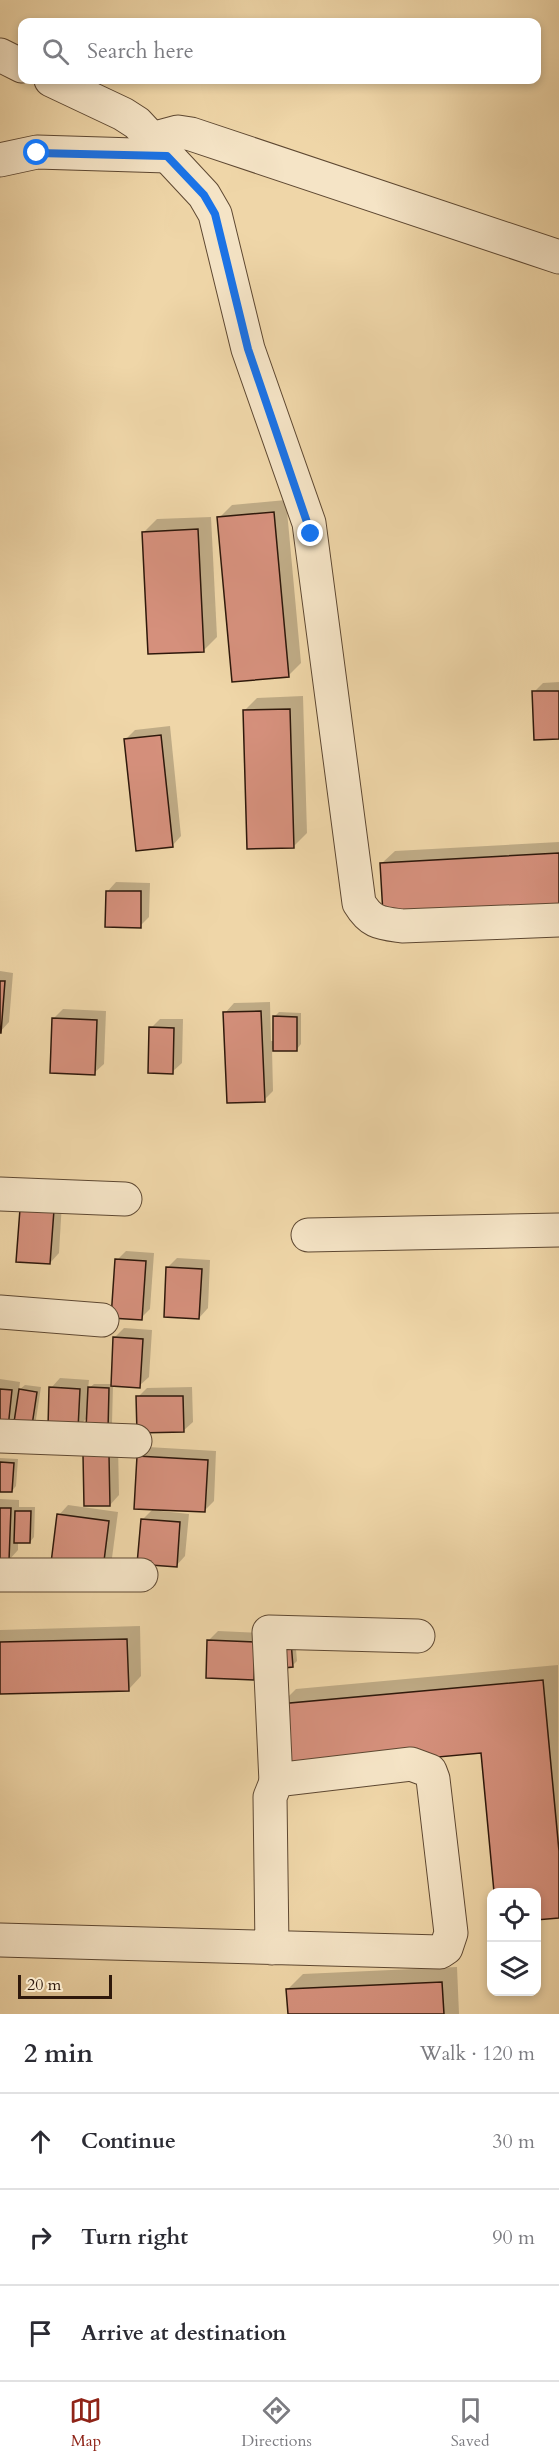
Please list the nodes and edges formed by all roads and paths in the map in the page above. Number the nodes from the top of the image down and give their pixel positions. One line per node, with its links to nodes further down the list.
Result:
1 (0, 55): 2 (street)
2 (18, 64)
3 (59, 84): 4 (street)
4 (159, 147): 5 (street); 6 (street); 7 (street)
5 (0, 160)
6 (559, 257)
7 (559, 920)
8 (0, 1194): 9 (street)
9 (125, 1199)
10 (559, 1230): 11 (street)
11 (308, 1234)
12 (0, 1312): 13 (street)
13 (102, 1320)
14 (0, 1436): 15 (street)
15 (135, 1441)
16 (0, 1575): 17 (street)
17 (141, 1575)
18 (418, 1636): 19 (street)
19 (276, 1782): 21 (street); 21 (street)
20 (0, 1940): 21 (street)
21 (272, 1948)

